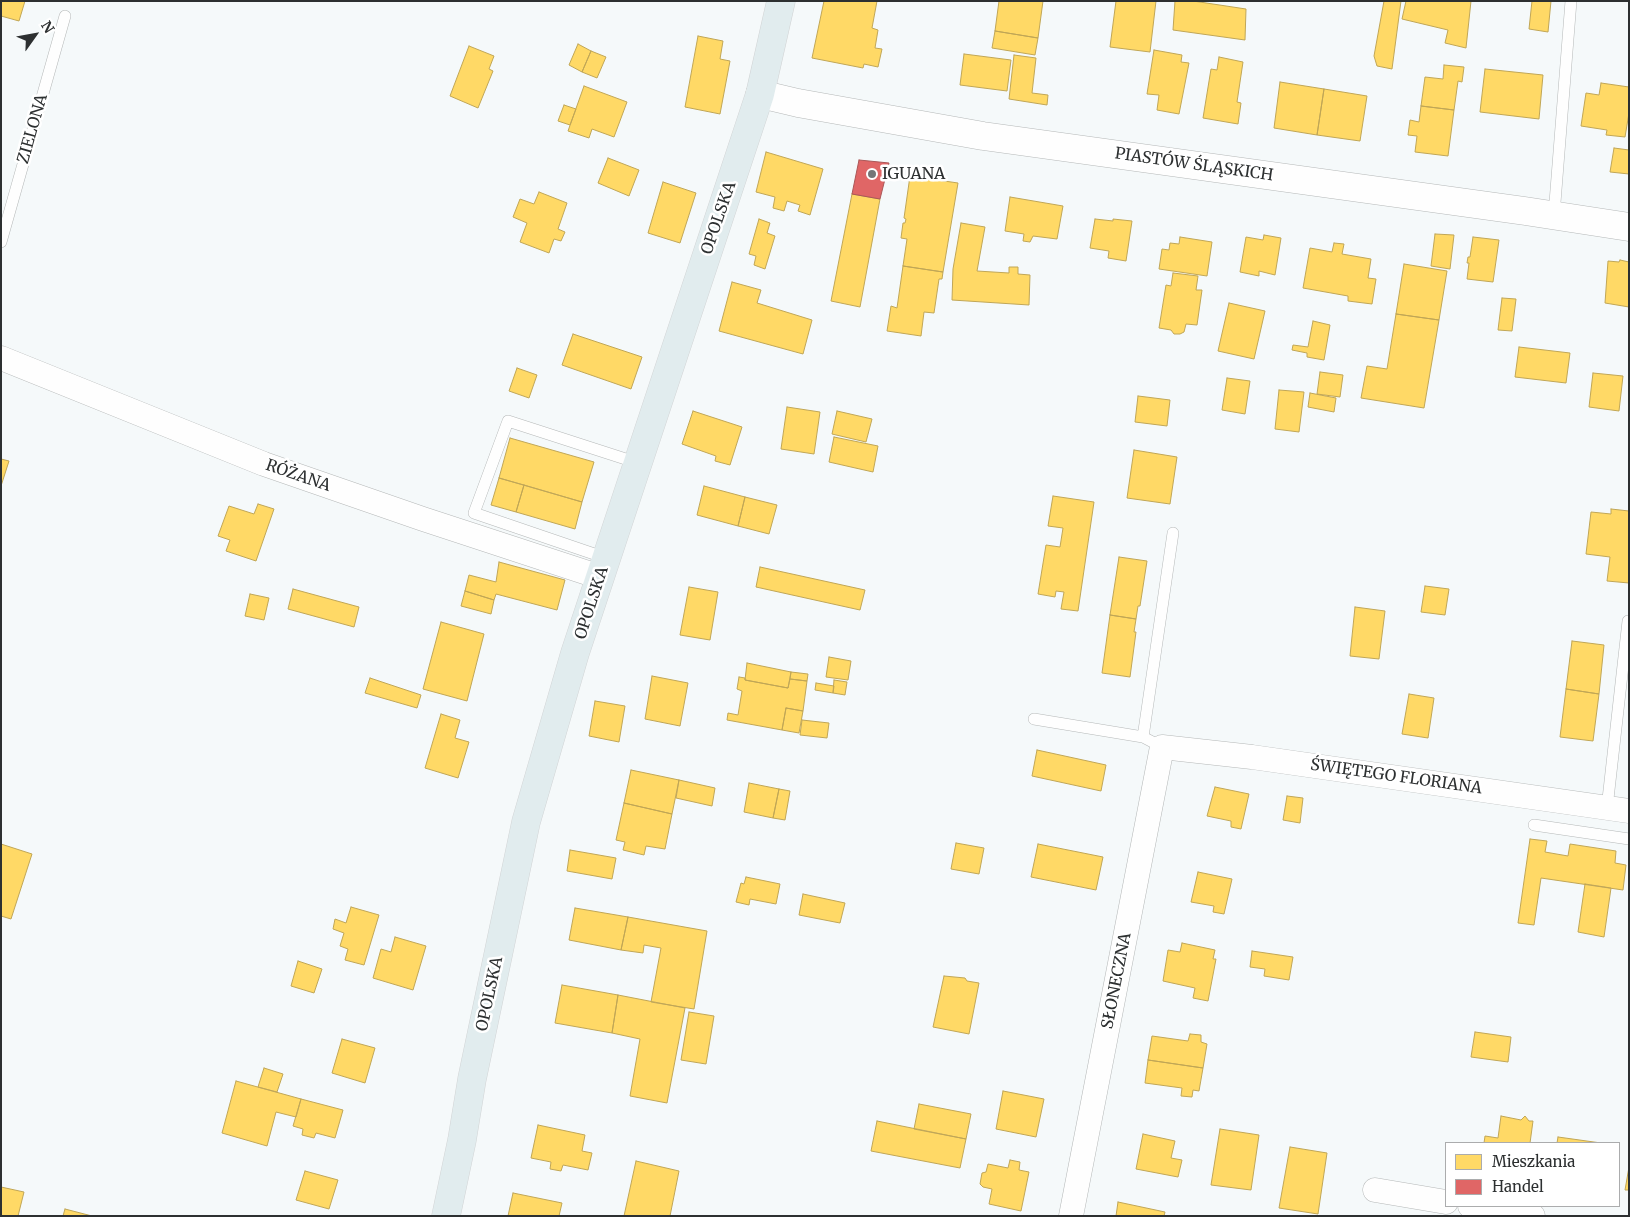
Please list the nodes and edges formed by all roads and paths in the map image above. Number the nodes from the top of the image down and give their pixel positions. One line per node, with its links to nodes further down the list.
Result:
1 (781, 1): 4 (main road, OPOLSKA)
2 (1571, 1): 5 (lane)
3 (65, 16): 7 (lane, ZIELONA)
4 (760, 94): 5 (street, PIASTÓW ŚLĄSKICH); 9 (main road, OPOLSKA)
5 (1554, 215): 6 (street, PIASTÓW ŚLĄSKICH)
6 (1629, 227)
7 (1, 242)
8 (1, 358): 11 (street, RÓŻANA)
9 (638, 463): 11 (main road, OPOLSKA); 11 (lane)
10 (1173, 533): 14 (lane)
11 (604, 567): 21 (main road, OPOLSKA)
12 (1628, 621): 15 (lane)
13 (1034, 719): 14 (lane)
14 (1152, 742): 15 (street, ŚWIĘTEGO FLORIANA); 22 (street, SŁONECZNA)
15 (1618, 809)
16 (1534, 824): 17 (lane)
17 (1629, 839)
18 (1375, 1190): 19 (street)
19 (1445, 1202)
20 (1476, 1207): 23 (street)
21 (446, 1216)
22 (1071, 1216)
23 (1533, 1216)

